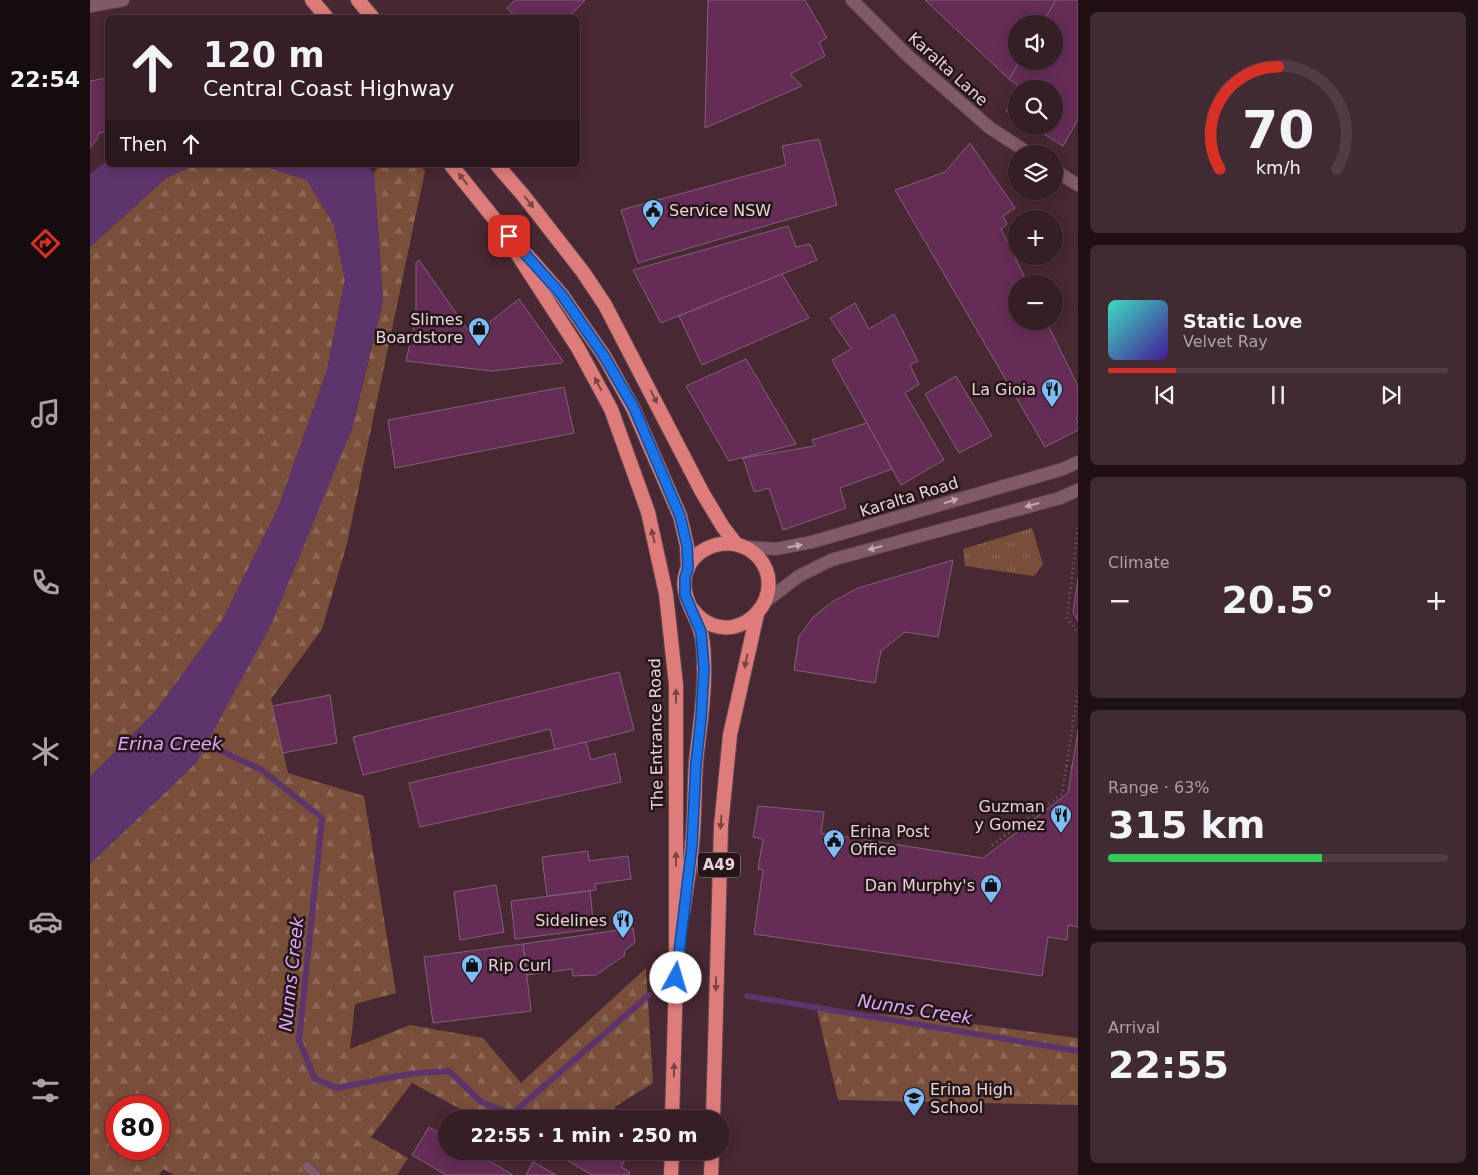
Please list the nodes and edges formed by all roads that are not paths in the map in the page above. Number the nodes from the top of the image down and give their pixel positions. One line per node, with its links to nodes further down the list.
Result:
1 (123, 0): 5 (street)
2 (312, 0): 6 (highway)
3 (358, 0): 7 (highway)
4 (852, 0): 8 (street, Karalta Lane)
5 (90, 6)
6 (324, 15)
7 (370, 15)
8 (1016, 145)
9 (453, 167): 13 (highway, The Entrance Road / A49, one-way to 9)
10 (499, 167): 16 (highway, A49, one-way to 16)
11 (1063, 176): 12 (street)
12 (1078, 185)
13 (496, 221): 17 (highway, A49); 21 (highway, The Entrance Road / A49, one-way to 13)
14 (1078, 462): 16 (street, Karalta Road, one-way to 14)
15 (1078, 490): 18 (street, one-way to 18)
16 (741, 546): 17 (highway); 18 (highway, A49)
17 (688, 568): 19 (highway, A49)
18 (765, 602): 20 (highway, A49)
19 (692, 610): 20 (highway, A49); 21 (highway, A49)
20 (757, 614): 23 (highway, A49, one-way to 23)
21 (676, 978): 22 (highway, The Entrance Road / A49, one-way to 21)
22 (672, 1110)
23 (713, 1110)
24 (672, 1160): 28 (highway)
25 (712, 1160): 29 (highway)
26 (307, 1166): 27 (lane)
27 (316, 1175)
28 (671, 1175)
29 (711, 1175)

